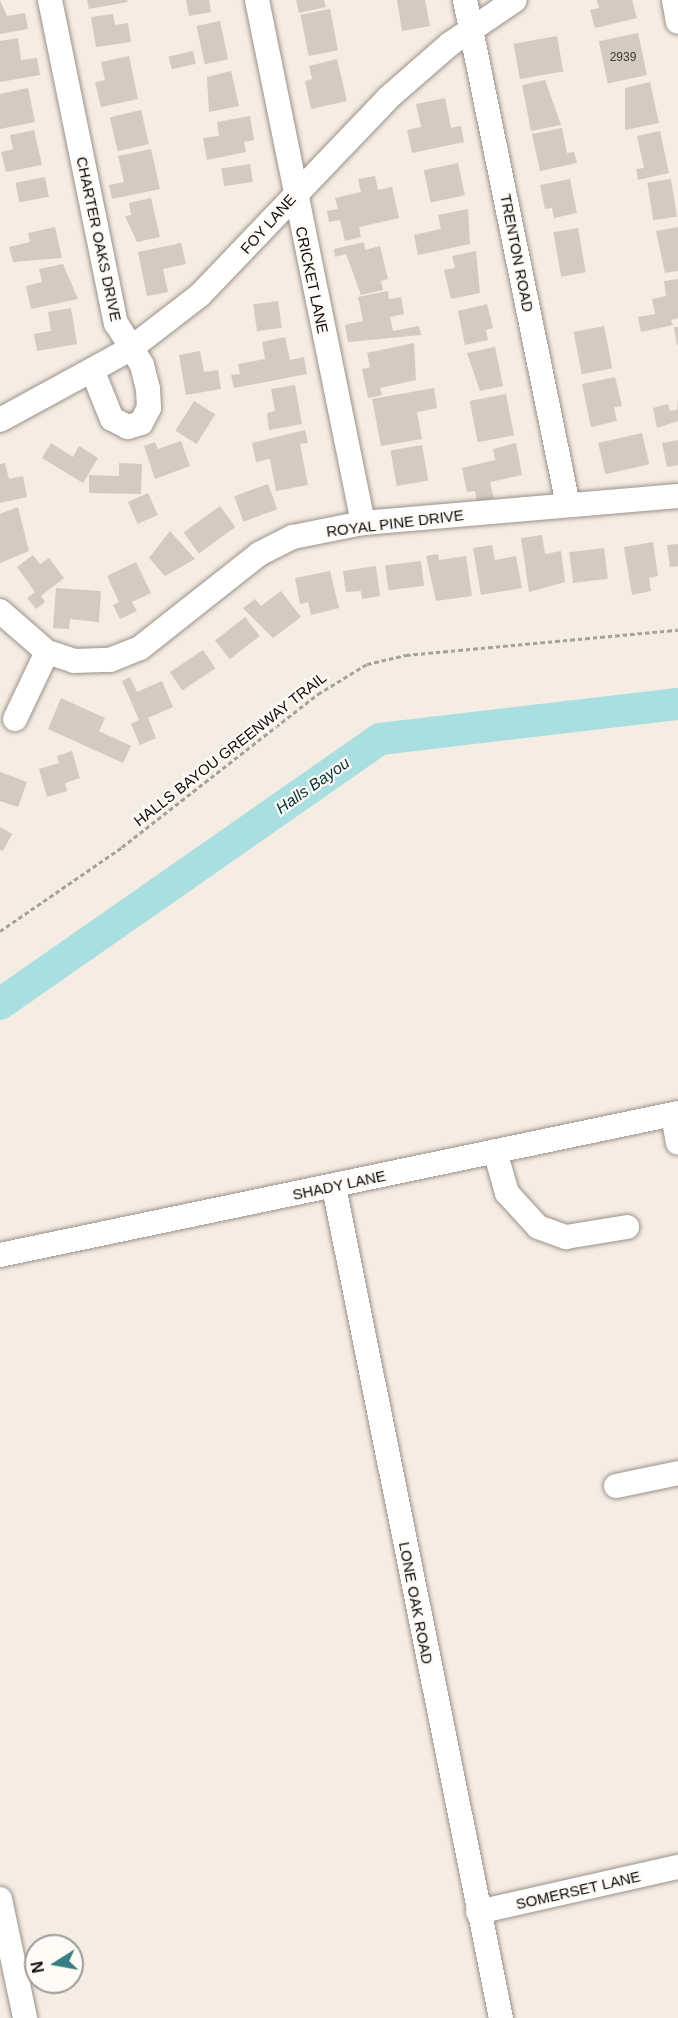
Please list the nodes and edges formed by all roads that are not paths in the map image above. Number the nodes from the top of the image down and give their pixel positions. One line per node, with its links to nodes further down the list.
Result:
1 (50, 0): 9 (street, CHARTER OAKS DRIVE)
2 (257, 0): 8 (street, CRICKET LANE)
3 (465, 0): 7 (street, TRENTON ROAD)
4 (515, 0): 7 (street, FOY LANE)
5 (674, 0): 6 (street)
6 (678, 22)
7 (472, 30): 8 (street, FOY LANE); 13 (street, TRENTON ROAD)
8 (294, 194): 9 (street, FOY LANE); 14 (street, CRICKET LANE)
9 (130, 349): 10 (street, FOY LANE); 10 (street, CHARTER OAKS DRIVE)
10 (93, 372): 11 (street, FOY LANE)
11 (0, 420)
12 (678, 496): 13 (street, ROYAL PINE DRIVE)
13 (568, 505): 14 (street, ROYAL PINE DRIVE)
14 (363, 523): 16 (street, ROYAL PINE DRIVE)
15 (0, 611): 16 (street)
16 (47, 652): 17 (street)
17 (15, 719)
18 (675, 1114): 19 (street); 20 (street, SHADY LANE)
19 (678, 1143)
20 (495, 1151): 21 (street, SHADY LANE); 22 (street)
21 (334, 1186): 23 (street, SHADY LANE); 28 (street, LONE OAK ROAD)
22 (627, 1227)
23 (0, 1254)
24 (678, 1473): 25 (street)
25 (616, 1486)
26 (678, 1868): 28 (street, SOMERSET LANE)
27 (0, 1899): 29 (street)
28 (478, 1912): 30 (street, LONE OAK ROAD)
29 (25, 2018)
30 (501, 2018)

